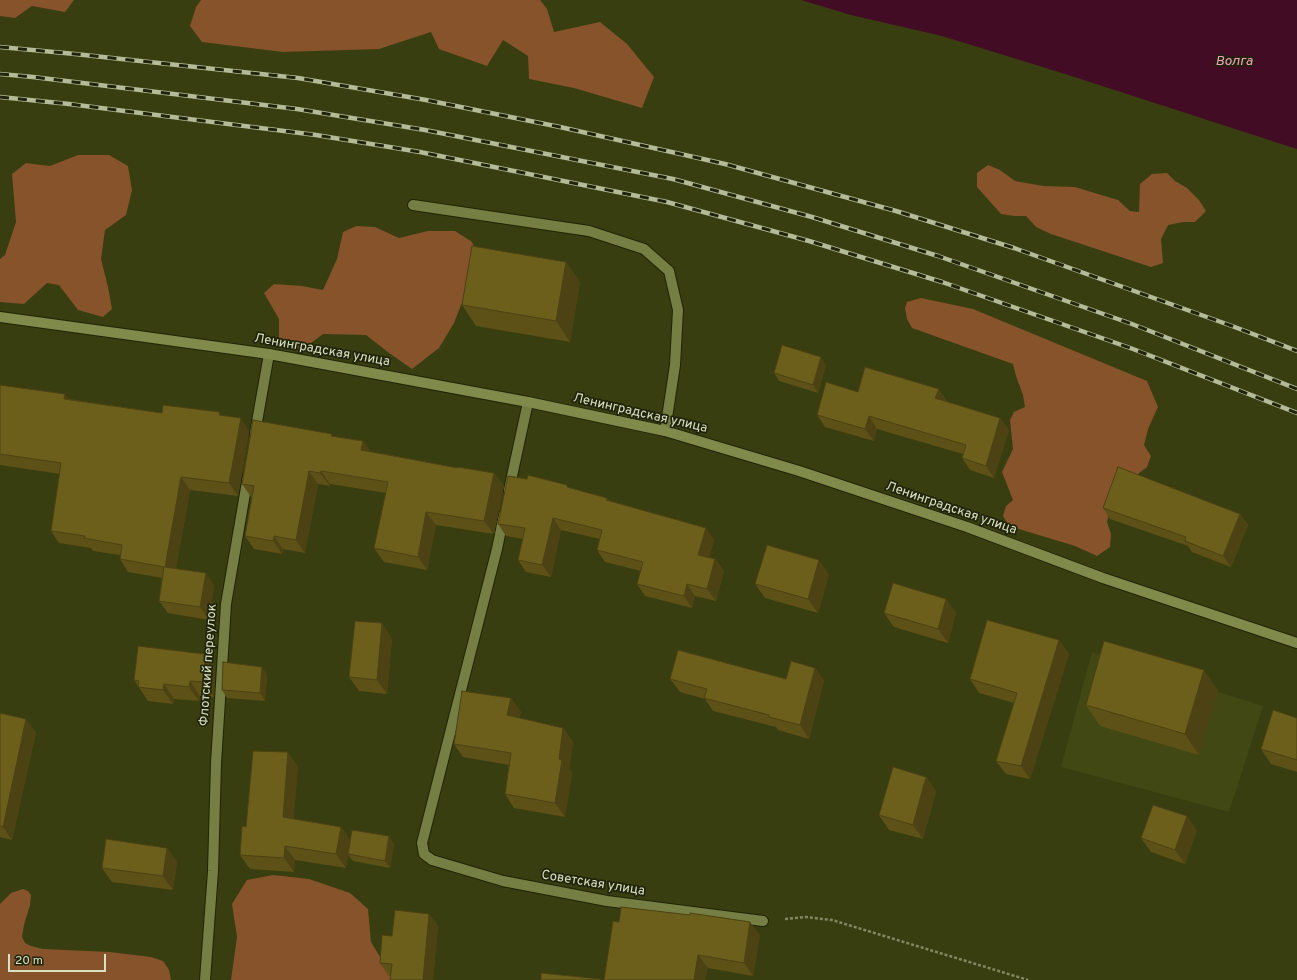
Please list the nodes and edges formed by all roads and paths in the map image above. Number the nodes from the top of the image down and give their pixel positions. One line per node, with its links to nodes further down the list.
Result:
1 (413, 205): 5 (street)
2 (0, 317): 3 (main road, Ленинградская улица)
3 (269, 354): 4 (main road, Ленинградская улица); 6 (street)
4 (528, 402): 5 (main road, Ленинградская улица); 9 (street, Советская улица)
5 (664, 431): 8 (main road, Ленинградская улица)
6 (254, 440)
7 (250, 463): 10 (street, Флотский переулок)
8 (1297, 643)
9 (763, 921): 11 (path)
10 (205, 980)
11 (1028, 980)

